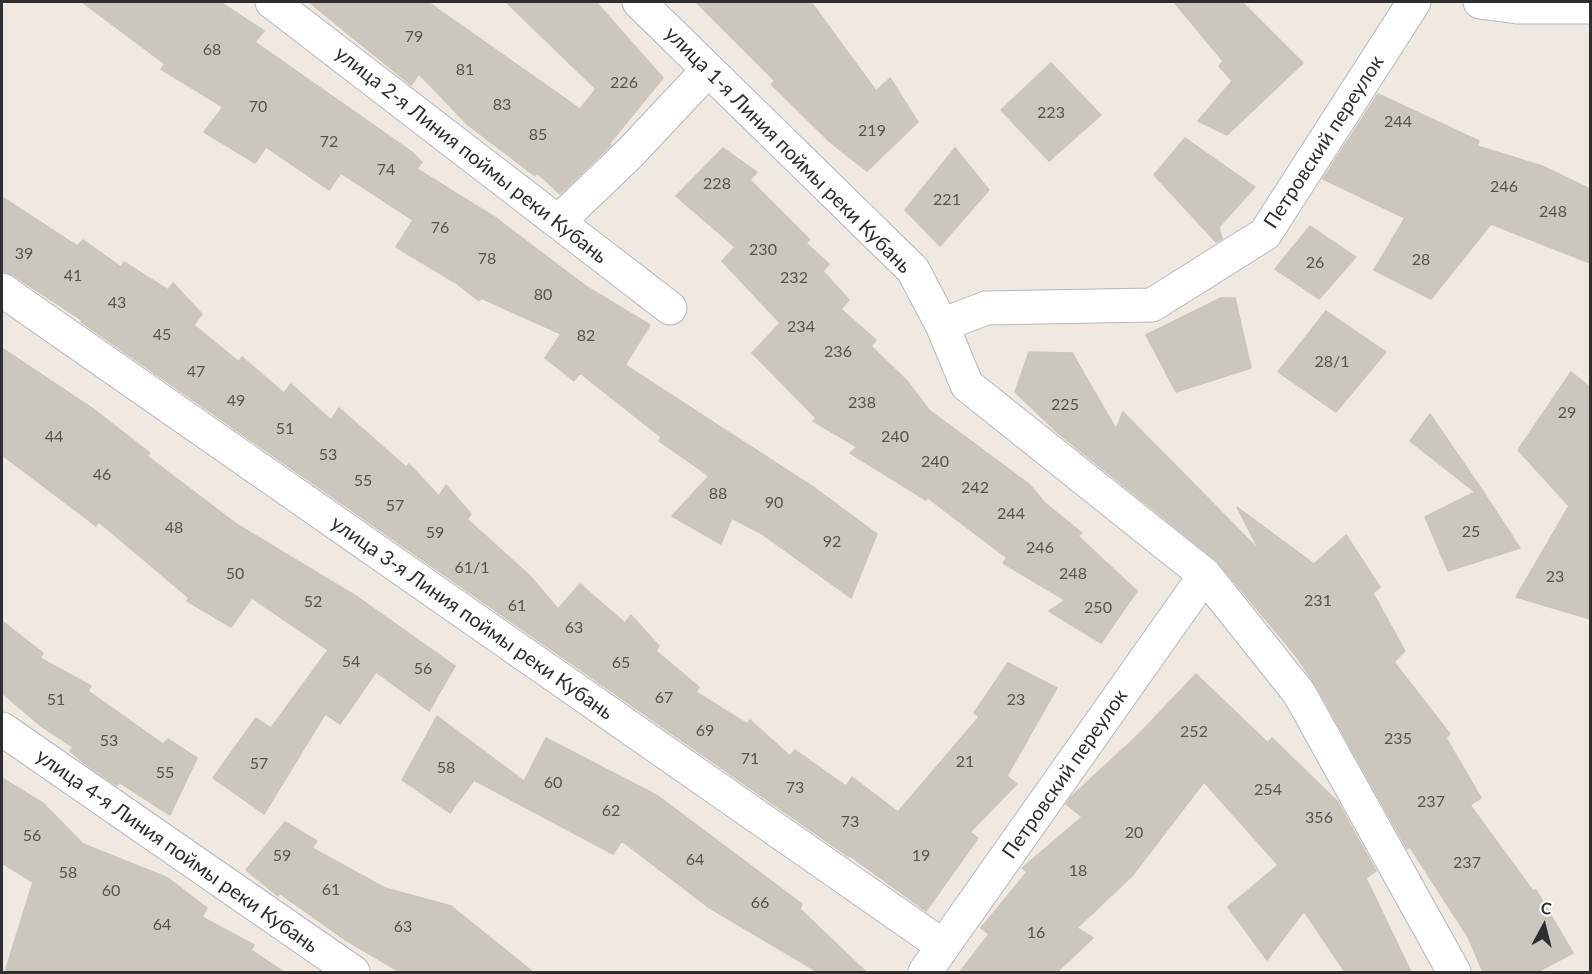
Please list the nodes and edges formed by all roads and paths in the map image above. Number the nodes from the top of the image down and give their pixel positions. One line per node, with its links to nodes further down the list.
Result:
1 (272, 2): 8 (street, улица 2-я Линия поймы реки Кубань)
2 (639, 2): 7 (street, улица 1-я Линия поймы реки Кубань)
3 (1414, 2): 11 (street, Петровский переулок)
4 (1480, 2): 5 (street)
5 (1517, 4): 6 (street)
6 (1590, 8)
7 (707, 71): 8 (street); 11 (street, улица 1-я Линия поймы реки Кубань)
8 (558, 222): 10 (street, улица 2-я Линия поймы реки Кубань)
9 (2, 290): 14 (street, улица 3-я Линия поймы реки Кубань)
10 (670, 308)
11 (942, 325): 12 (street, улица 1-я Линия поймы реки Кубань)
12 (1205, 575): 14 (street, Петровский переулок); 16 (street, улица 1-я Линия поймы реки Кубань)
13 (2, 729): 15 (street, улица 4-я Линия поймы реки Кубань)
14 (934, 959)
15 (353, 972)
16 (1454, 972)

